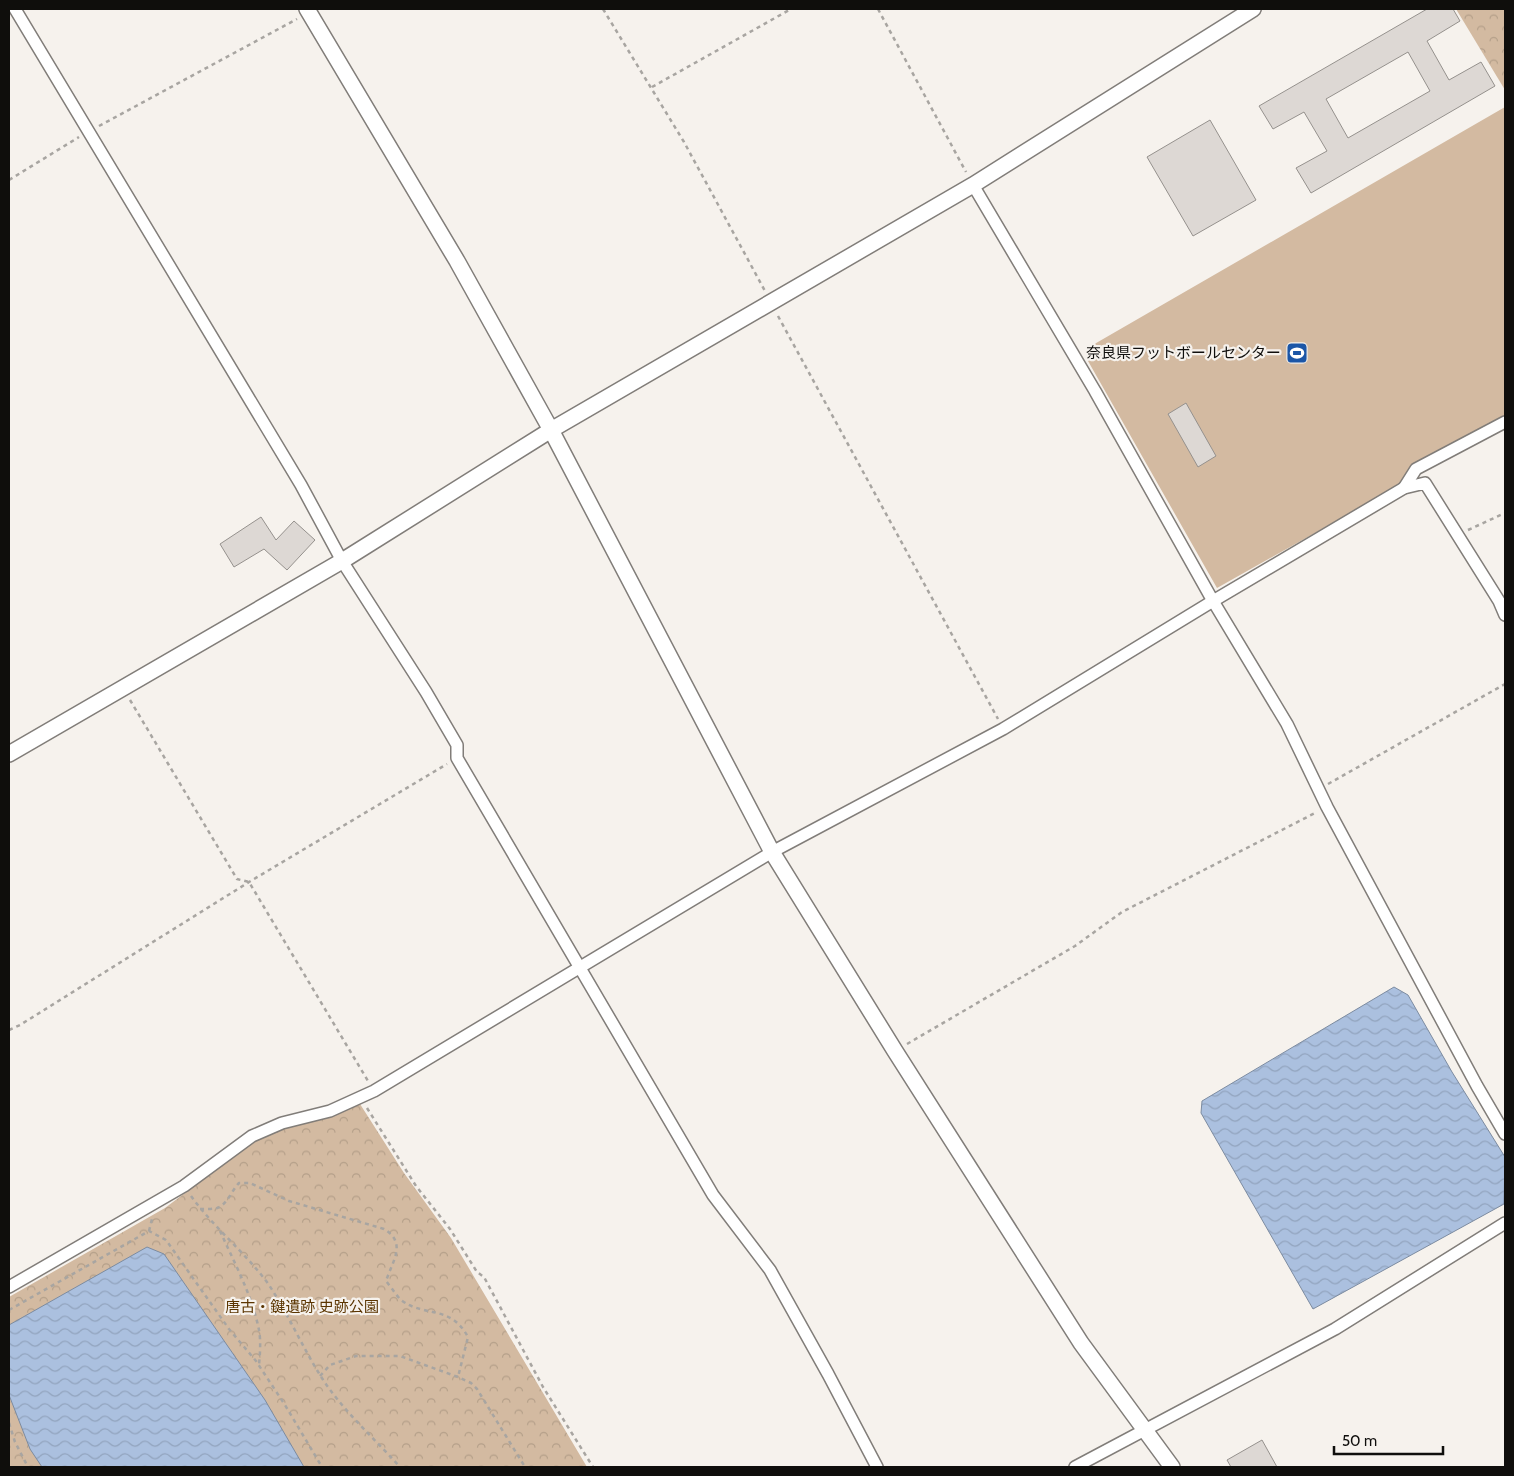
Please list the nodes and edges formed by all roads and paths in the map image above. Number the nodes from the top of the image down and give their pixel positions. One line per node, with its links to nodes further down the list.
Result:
1 (15, 9): 8 (street)
2 (603, 9): 7 (path)
3 (791, 9): 7 (path)
4 (878, 9): 10 (path)
5 (1253, 9): 10 (street)
6 (308, 10): 8 (path); 13 (street)
7 (652, 87): 11 (path)
8 (88, 132): 9 (path); 17 (street)
9 (9, 180)
10 (973, 185): 11 (street); 18 (street)
11 (772, 303): 13 (street); 22 (path)
12 (1505, 422): 14 (street)
13 (551, 430): 17 (street); 27 (street)
14 (1404, 488): 16 (street); 18 (street)
15 (1505, 513): 16 (path)
16 (1458, 535): 19 (street)
17 (342, 561): 21 (street); 24 (street)
18 (1213, 601): 22 (street); 25 (street)
19 (1505, 615)
20 (1505, 684): 25 (path)
21 (123, 687): 23 (street); 28 (path)
22 (1003, 729): 27 (street)
23 (9, 754)
24 (457, 758): 28 (path); 29 (street)
25 (1318, 789): 26 (street)
26 (1327, 807): 31 (path); 34 (street)
27 (772, 852): 29 (street); 31 (street)
28 (249, 882): 30 (path); 32 (path)
29 (579, 967): 32 (street); 51 (street)
30 (9, 1030)
31 (895, 1051): 45 (street)
32 (374, 1091): 33 (street)
33 (360, 1098): 35 (street); 50 (path)
34 (1505, 1134)
35 (184, 1186): 36 (path); 39 (street)
36 (200, 1209): 38 (path); 43 (path)
37 (1505, 1222): 45 (street)
38 (218, 1227): 41 (path); 42 (path)
39 (9, 1287)
40 (9, 1310): 41 (path)
41 (259, 1366): 47 (path)
42 (320, 1376): 43 (path); 48 (path)
43 (458, 1377): 49 (path)
44 (9, 1424): 46 (path)
45 (1145, 1430): 52 (street); 53 (street)
46 (28, 1467)
47 (322, 1467)
48 (400, 1467)
49 (525, 1467)
50 (593, 1467)
51 (877, 1467)
52 (1074, 1467)
53 (1172, 1467)

